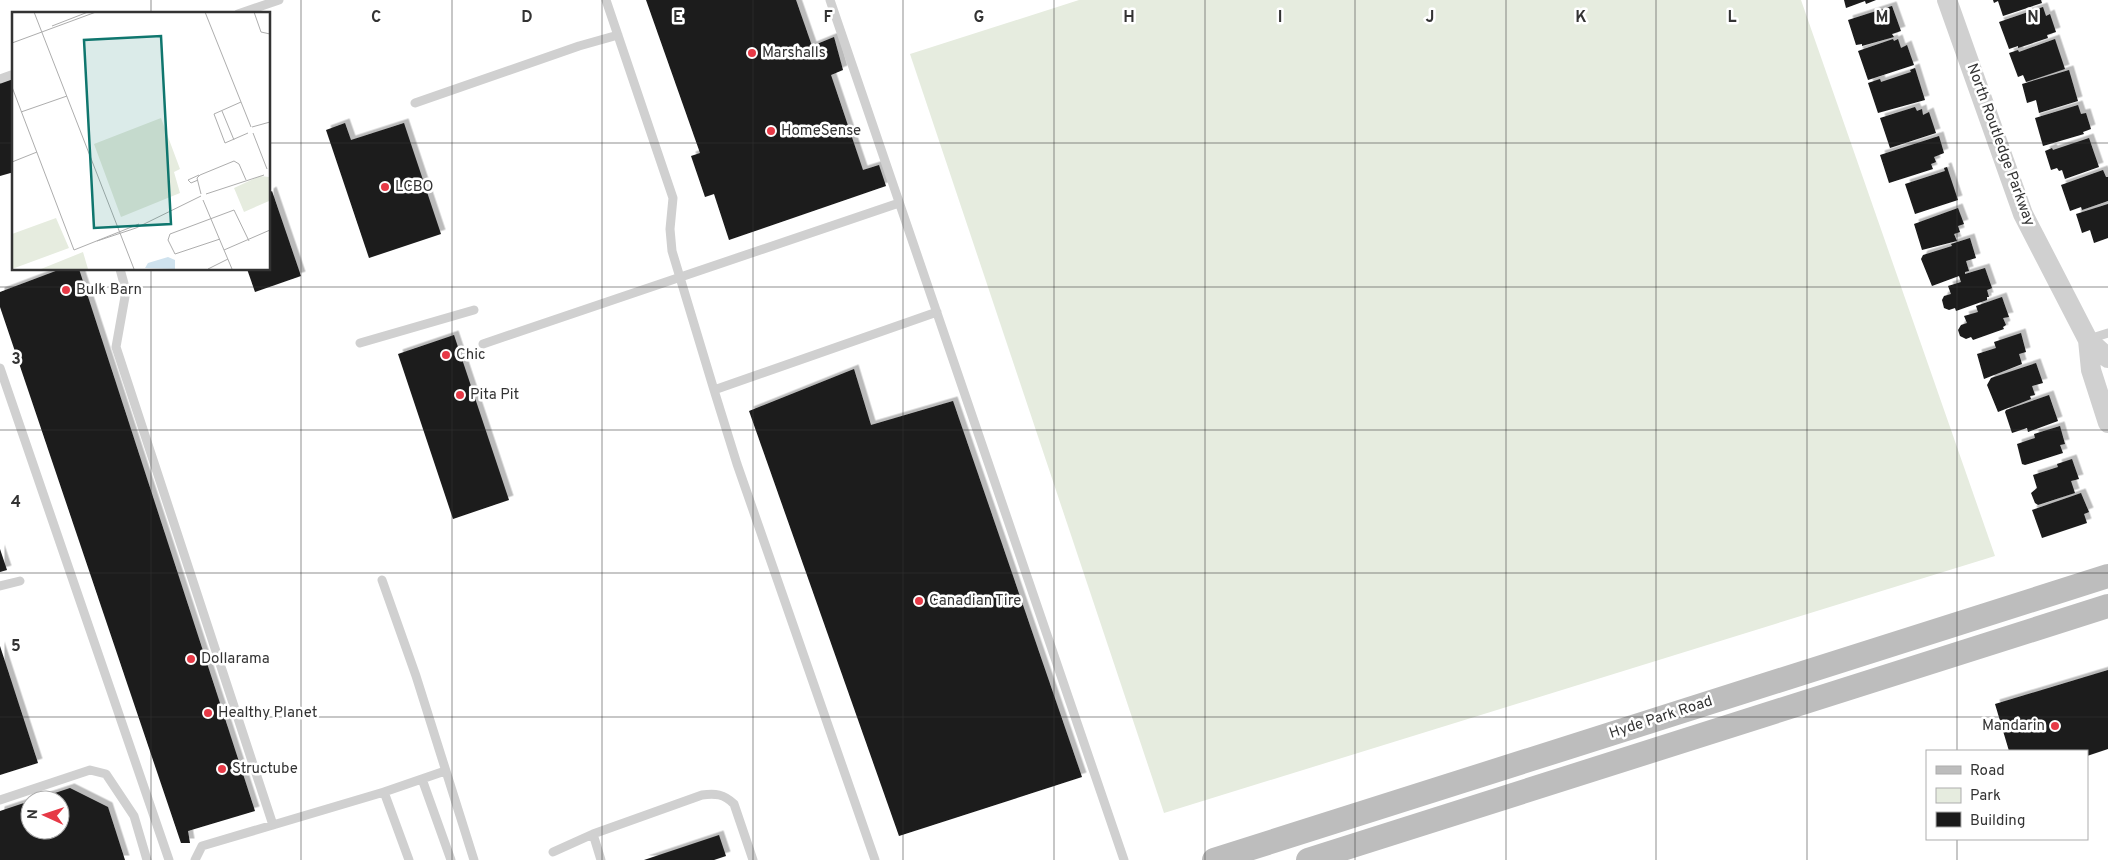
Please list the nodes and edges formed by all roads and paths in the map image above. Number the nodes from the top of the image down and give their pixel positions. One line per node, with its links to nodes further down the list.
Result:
1 (279, 0): 5 (lane)
2 (606, 0): 6 (lane)
3 (830, 0): 10 (lane)
4 (1947, 0): 16 (street, North Routledge Parkway)
5 (244, 12)
6 (618, 35): 9 (lane); 12 (lane)
7 (12, 75): 8 (lane)
8 (0, 79)
9 (415, 103)
10 (899, 203): 12 (lane); 14 (lane)
11 (120, 270): 32 (lane)
12 (680, 276): 18 (lane); 21 (lane)
13 (474, 310): 17 (lane)
14 (937, 312): 21 (lane); 44 (lane)
15 (2108, 333): 16 (lane)
16 (2088, 340): 19 (street, North Routledge Parkway); 22 (street, North Routledge Parkway)
17 (360, 343)
18 (483, 344)
19 (2108, 358)
20 (0, 368): 36 (lane)
21 (714, 390): 43 (lane)
22 (2108, 423)
23 (2108, 576): 45 (main road, Hyde Park Road)
24 (382, 580): 28 (lane)
25 (20, 581): 26 (lane)
26 (0, 586)
27 (2108, 606): 46 (main road, Hyde Park Road)
28 (445, 770): 29 (lane); 40 (lane)
29 (422, 780): 30 (lane); 39 (lane)
30 (384, 792): 32 (lane); 38 (lane)
31 (0, 800): 35 (lane)
32 (273, 825): 37 (lane)
33 (593, 834): 34 (lane); 41 (lane); 42 (lane)
34 (553, 852)
35 (147, 860)
36 (169, 860)
37 (195, 860)
38 (409, 860)
39 (451, 860)
40 (474, 860)
41 (601, 860)
42 (753, 860)
43 (875, 860)
44 (1124, 860)
45 (1214, 860)
46 (1308, 860)

